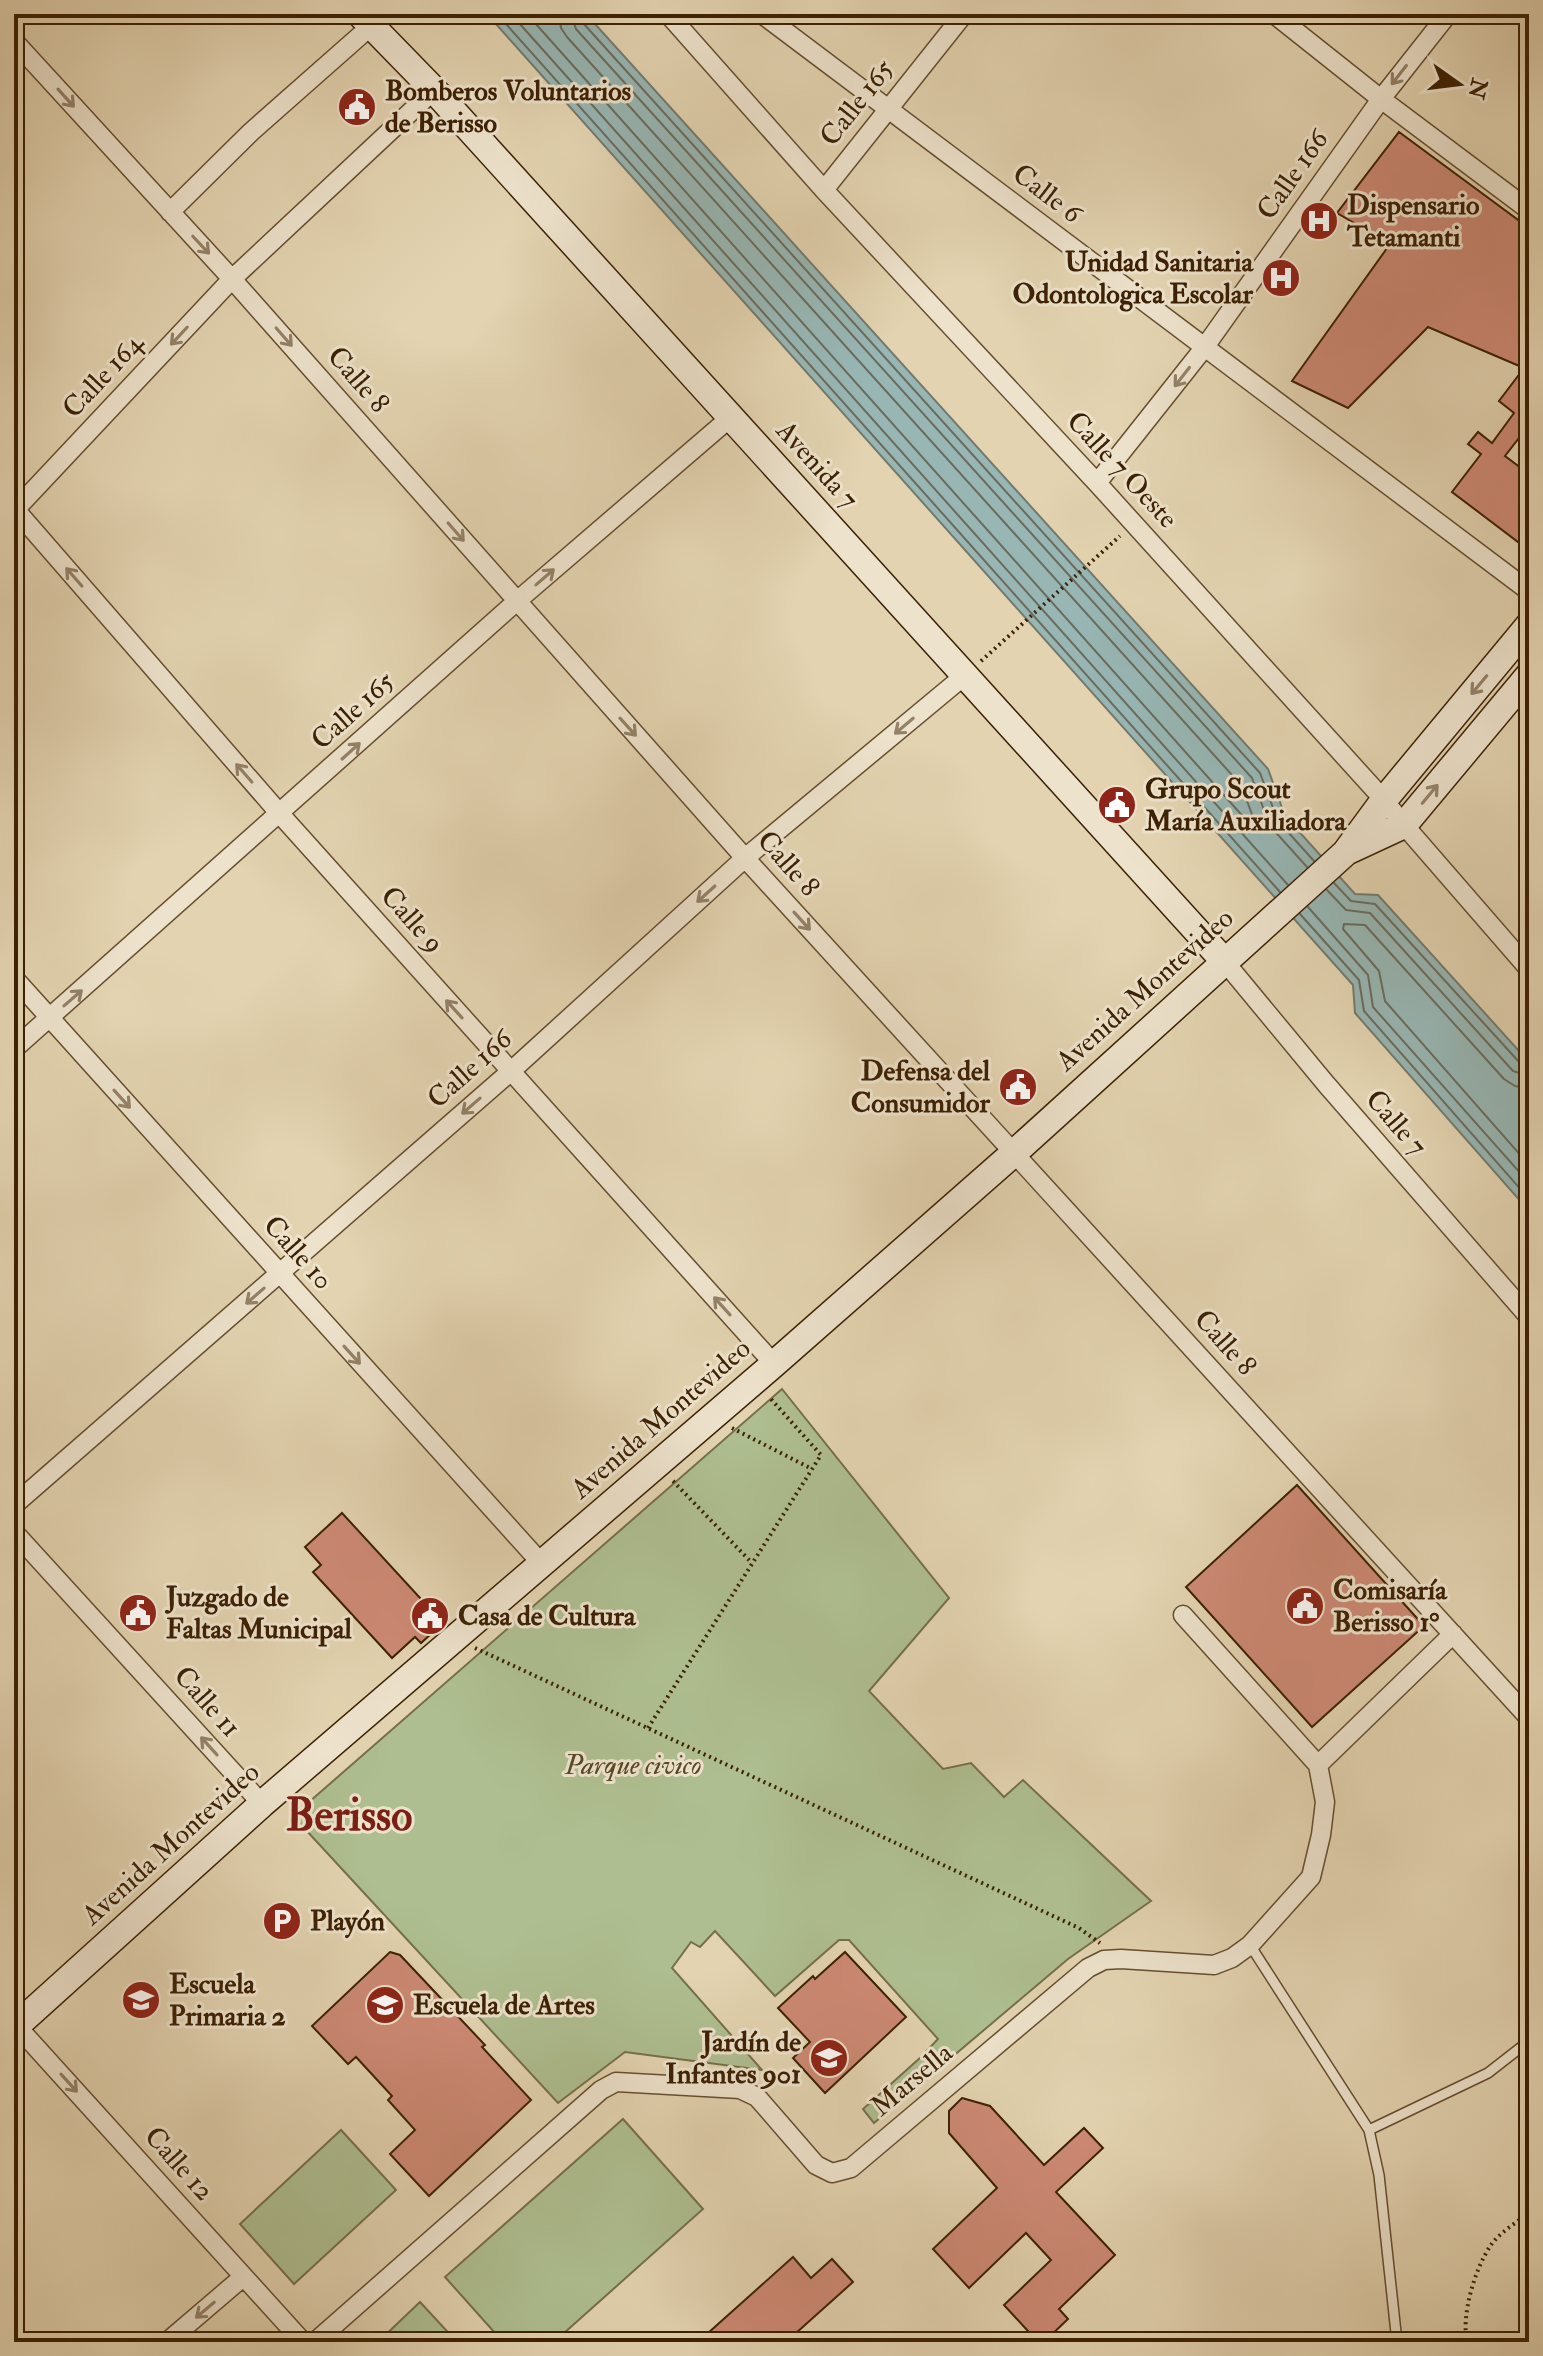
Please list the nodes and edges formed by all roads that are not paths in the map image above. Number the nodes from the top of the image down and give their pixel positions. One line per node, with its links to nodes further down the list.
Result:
1 (668, 14): 11 (street, Calle 7 Oeste)
2 (762, 14): 10 (street, Calle 6)
3 (964, 14): 10 (street, Calle 165)
4 (1274, 14): 9 (street)
5 (1448, 14): 9 (street, Calle 166, one-way to 9)
6 (365, 20): 8 (main road, Avenida 7); 13 (street)
7 (14, 41): 13 (street, Calle 8, one-way to 13)
8 (434, 90): 14 (street, Calle 164); 16 (main road, Avenida 7)
9 (1381, 99): 12 (street); 15 (street, Calle 166)
10 (888, 109): 11 (street, Calle 165); 15 (street, Calle 6)
11 (824, 190): 17 (street, Calle 7 Oeste)
12 (1529, 210)
13 (170, 212): 14 (street, Calle 8, one-way to 14)
14 (232, 279): 18 (street, Calle 164, one-way to 18); 20 (street, Calle 8, one-way to 20)
15 (1204, 348): 17 (street, Calle 166, one-way to 17); 19 (street, Calle 6)
16 (731, 417): 20 (street, Calle 165, one-way to 16); 23 (main road, Avenida 7)
17 (1097, 483): 24 (street, Calle 7 Oeste)
18 (15, 509): 25 (street, Calle 9, one-way to 18)
19 (1529, 591)
20 (517, 601): 25 (street, Calle 165, one-way to 20); 28 (street, Calle 8, one-way to 28)
21 (1529, 625): 24 (main road, Avenida Montevideo, one-way to 24)
22 (1529, 675): 26 (main road, Avenida Montevideo, one-way to 22)
23 (964, 676): 28 (street, Calle 166, one-way to 28); 29 (main road, Avenida 7)
24 (1384, 800): 26 (street, Calle 7 Oeste); 27 (main road, Avenida Montevideo)
25 (280, 814): 32 (street, Calle 165, one-way to 25); 34 (street, Calle 9, one-way to 25)
26 (1404, 825): 27 (main road, Avenida Montevideo); 30 (street, Calle 7 Oeste)
27 (1345, 853): 29 (main road, Avenida Montevideo)
28 (745, 858): 34 (street, Calle 166, one-way to 34); 35 (street, Calle 8, one-way to 35)
29 (1225, 962): 35 (main road, Avenida Montevideo); 37 (street, Calle 7)
30 (1529, 969)
31 (14, 978): 32 (street, Calle 10)
32 (50, 1018): 33 (street, Calle 165); 36 (street, Calle 10, one-way to 36)
33 (14, 1049)
34 (510, 1072): 36 (street, Calle 166, one-way to 36); 38 (street, Calle 9, one-way to 34)
35 (1014, 1153): 38 (main road, Avenida Montevideo); 43 (street, Calle 8)
36 (279, 1275): 39 (street, Calle 166, one-way to 39); 41 (street, Calle 10, one-way to 41)
37 (1529, 1317)
38 (765, 1373): 41 (main road, Avenida Montevideo)
39 (14, 1505)
40 (14, 1532): 46 (street, Calle 11, one-way to 40)
41 (542, 1564): 46 (main road, Avenida Montevideo)
42 (1183, 1615): 45 (street)
43 (1453, 1634): 44 (street, Calle 8); 45 (street)
44 (1529, 1718)
45 (1318, 1765): 47 (street, Marsella)
46 (262, 1804): 48 (main road, Avenida Montevideo)
47 (1250, 1945): 50 (lane); 54 (street, Marsella)
48 (15, 2025): 51 (street, Calle 12, one-way to 51)
49 (1529, 2041): 50 (lane)
50 (1369, 2130): 55 (lane)
51 (243, 2277): 52 (street, one-way to 52); 53 (street, Calle 12)
52 (167, 2342)
53 (303, 2342)
54 (315, 2342)
55 (1397, 2342)

